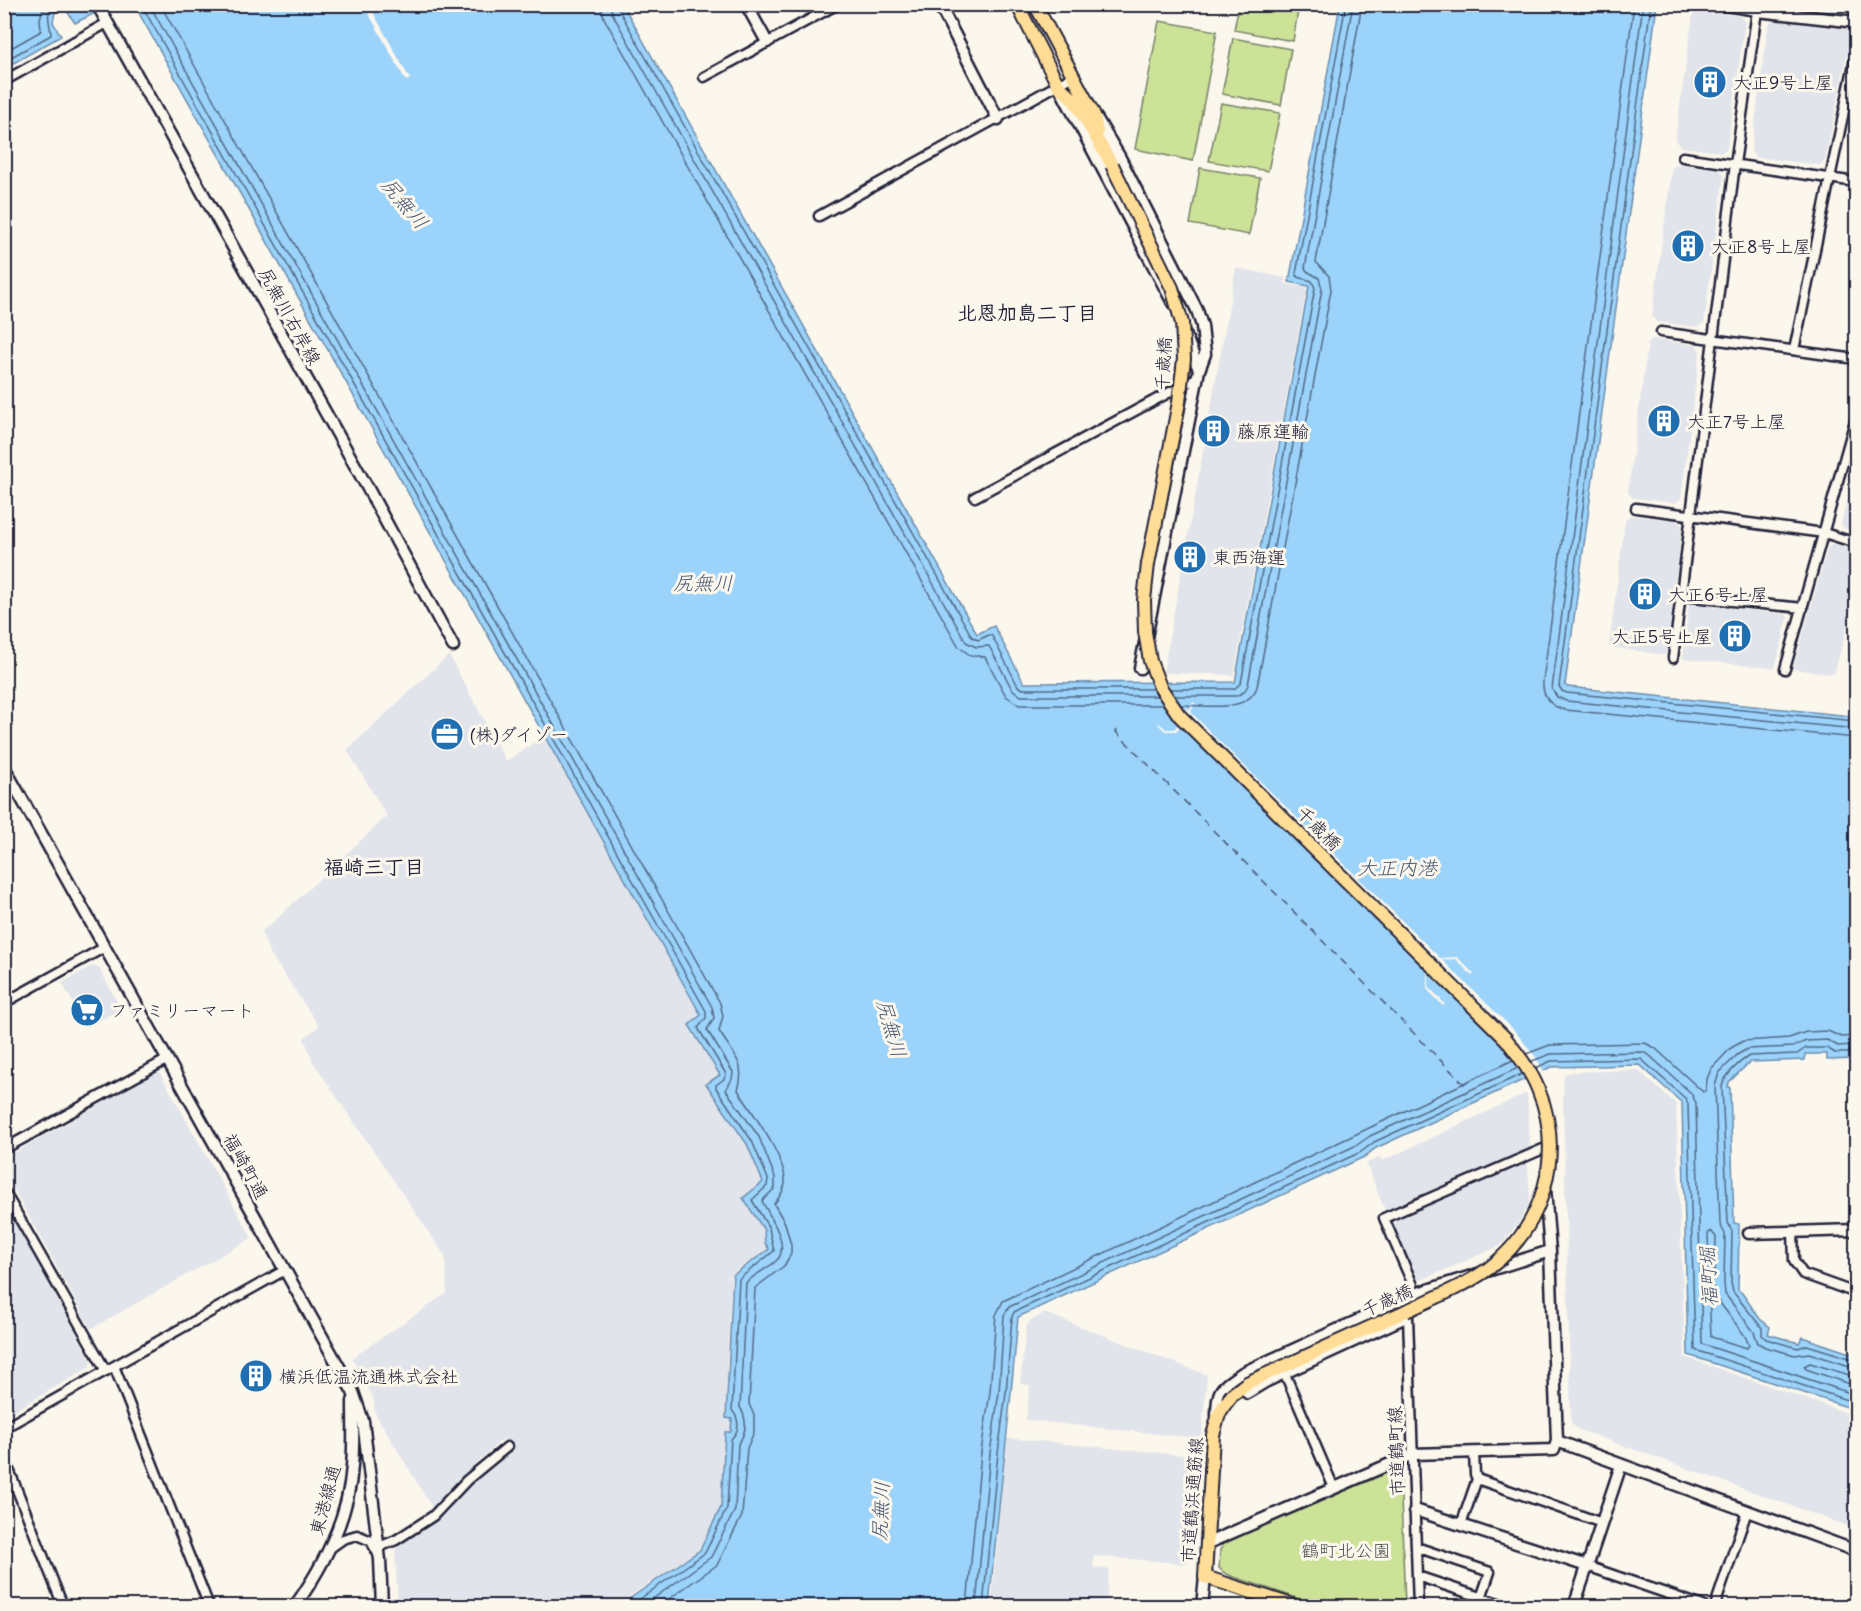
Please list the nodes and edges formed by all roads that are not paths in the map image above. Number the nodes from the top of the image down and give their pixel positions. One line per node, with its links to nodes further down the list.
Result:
1 (97, 4): 9 (street, 尻無川右岸線)
2 (746, 4): 11 (street)
3 (838, 4): 11 (street)
4 (939, 4): 18 (street)
5 (1017, 4): 16 (main road, 千歳橋)
6 (1035, 4): 14 (main road)
7 (1713, 4): 8 (street)
8 (1758, 8): 10 (street); 21 (street)
9 (105, 19): 15 (street); 40 (street, 尻無川右岸線)
10 (1857, 22)
11 (767, 42): 13 (street)
12 (1857, 54): 22 (street)
13 (704, 77)
14 (1072, 77): 16 (street); 17 (main road)
15 (4, 81)
16 (1058, 85): 18 (street); 19 (main road, 千歳橋); 25 (street)
17 (1094, 115): 19 (main road); 26 (street)
18 (998, 119): 24 (street)
19 (1099, 142): 63 (main road, 千歳橋, bridge)
20 (1683, 157): 21 (street)
21 (1735, 164): 22 (street); 28 (street)
22 (1831, 178): 23 (street); 29 (street)
23 (1857, 182)
24 (819, 216)
25 (1176, 309): 26 (street); 31 (street)
26 (1197, 310): 31 (street)
27 (1661, 332): 28 (street)
28 (1714, 339): 29 (street); 35 (street)
29 (1794, 350): 30 (street)
30 (1857, 359)
31 (1198, 374): 33 (street); 42 (street)
32 (1857, 417): 36 (street)
33 (975, 497)
34 (1636, 508): 35 (street)
35 (1691, 516): 36 (street); 38 (street)
36 (1824, 533): 37 (street); 39 (street)
37 (1857, 543)
38 (1681, 596): 39 (street); 41 (street)
39 (1803, 608): 43 (street)
40 (453, 645)
41 (1673, 658)
42 (1140, 668)
43 (1785, 669)
44 (4, 767): 45 (street, 福崎町通)
45 (9, 786): 46 (street, 福崎町通)
46 (105, 947): 47 (street); 48 (street, 福崎町通)
47 (4, 1003)
48 (168, 1059): 49 (street); 56 (street, 福崎町通)
49 (4, 1149)
50 (1544, 1149): 55 (street); 58 (street)
51 (4, 1191): 60 (street)
52 (1857, 1230): 53 (street)
53 (1793, 1232): 54 (street); 57 (street)
54 (1749, 1233)
55 (1550, 1251): 58 (street); 67 (street)
56 (285, 1270): 60 (street); 62 (street, 福崎町通)
57 (1857, 1293)
58 (1412, 1295): 59 (street, 市道鶴町線); 65 (street)
59 (1408, 1317): 61 (street); 70 (street, 市道鶴町線)
60 (110, 1368): 66 (street); 90 (street)
61 (1285, 1374): 64 (street); 74 (street)
62 (353, 1392): 80 (street, 福崎町通); 82 (street, 東港線通)
63 (1233, 1394): 65 (main road, 市道鶴浜通筋線)
64 (1247, 1394)
65 (1215, 1424): 79 (main road, 市道鶴浜通筋線)
66 (4, 1428)
67 (1557, 1441): 69 (street); 72 (street)
68 (507, 1447): 80 (street)
69 (1474, 1453): 70 (street); 73 (street)
70 (1413, 1454): 74 (street); 75 (street, 市道鶴町線)
71 (4, 1457): 89 (street)
72 (1621, 1465): 76 (street); 77 (street)
73 (1477, 1479): 77 (street); 78 (street)
74 (1334, 1488): 79 (street)
75 (1415, 1510): 78 (street); 81 (street, 市道鶴町線)
76 (1747, 1511): 83 (street); 99 (street)
77 (1602, 1523): 85 (street)
78 (1461, 1525): 85 (street)
79 (1208, 1543): 87 (main road, 市道鶴浜通筋線)
80 (379, 1547): 84 (street, 福崎町通)
81 (1416, 1547): 86 (street, 市道鶴町線); 88 (street)
82 (329, 1550): 84 (street); 91 (street, 東港線通)
83 (1857, 1551)
84 (380, 1560): 92 (street, 福崎町通)
85 (1587, 1566): 97 (street); 98 (street)
86 (1417, 1576): 88 (street); 95 (street, 市道鶴町線)
87 (1205, 1577): 93 (street); 94 (main road)
88 (1481, 1598): 96 (street)
89 (63, 1606)
90 (208, 1606)
91 (295, 1606)
92 (382, 1606)
93 (1202, 1606)
94 (1294, 1606)
95 (1418, 1606)
96 (1507, 1606)
97 (1574, 1606)
98 (1703, 1606)
99 (1715, 1606)

